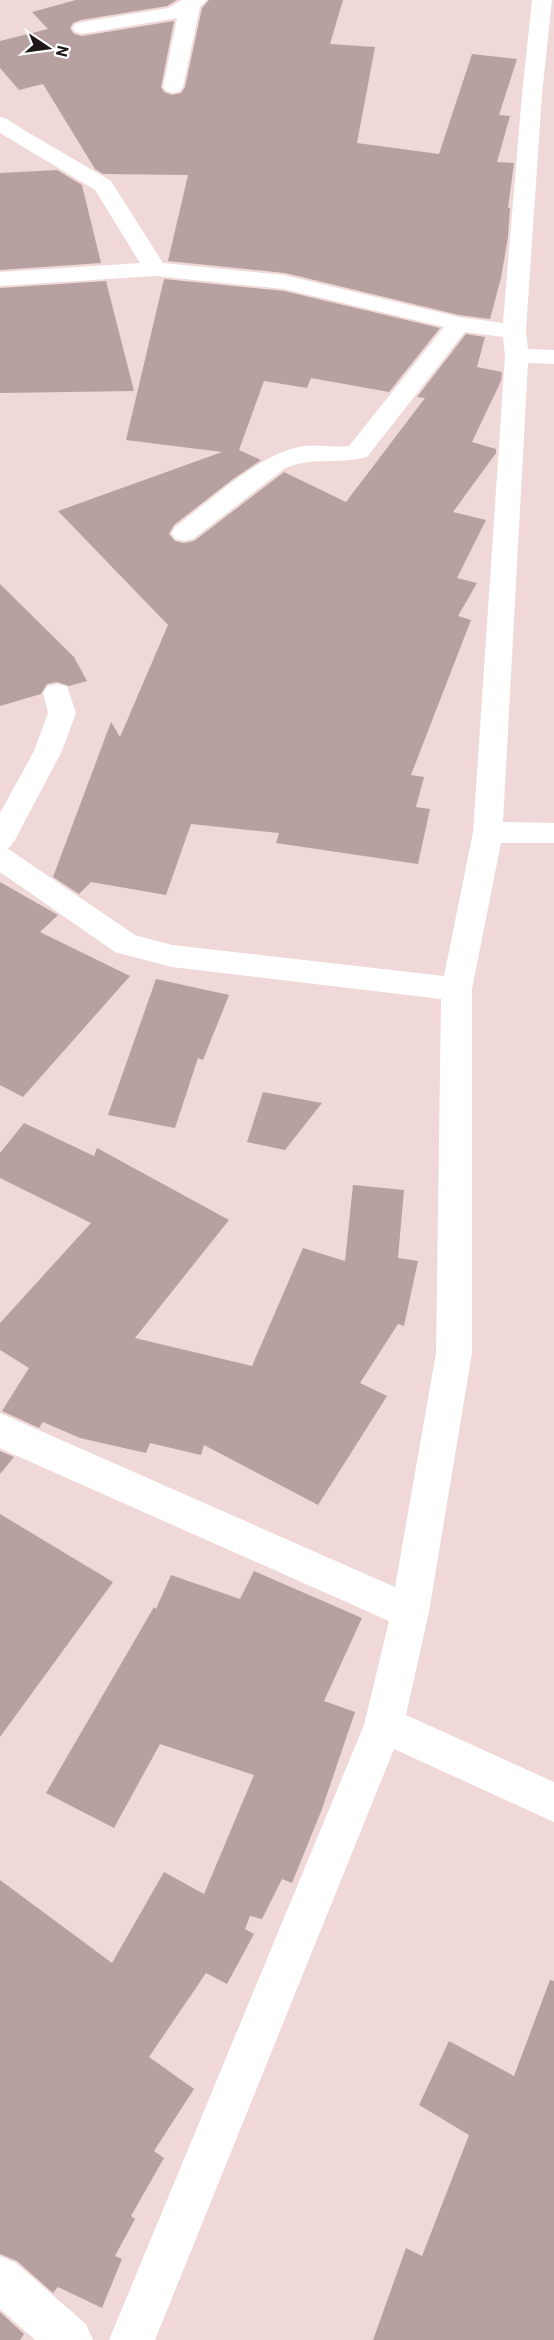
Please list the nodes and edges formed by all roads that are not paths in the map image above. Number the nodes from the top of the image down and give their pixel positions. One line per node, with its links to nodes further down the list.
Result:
1 (542, 0): 9 (street)
2 (193, 3): 3 (street); 4 (street)
3 (81, 28)
4 (172, 87)
5 (0, 123): 6 (street)
6 (155, 269): 7 (street); 8 (street)
7 (0, 279)
8 (459, 324): 9 (street); 11 (street)
9 (516, 344): 10 (street); 13 (street)
10 (554, 357)
11 (184, 533)
12 (57, 693): 15 (street)
13 (488, 832): 14 (street); 17 (street)
14 (554, 833)
15 (0, 840)
16 (0, 857): 17 (street)
17 (457, 989): 19 (street)
18 (0, 1429): 19 (street)
19 (410, 1612): 20 (street)
20 (384, 1725): 21 (street); 24 (street)
21 (554, 1802)
22 (0, 2279): 23 (street)
23 (70, 2340)
24 (132, 2340)

